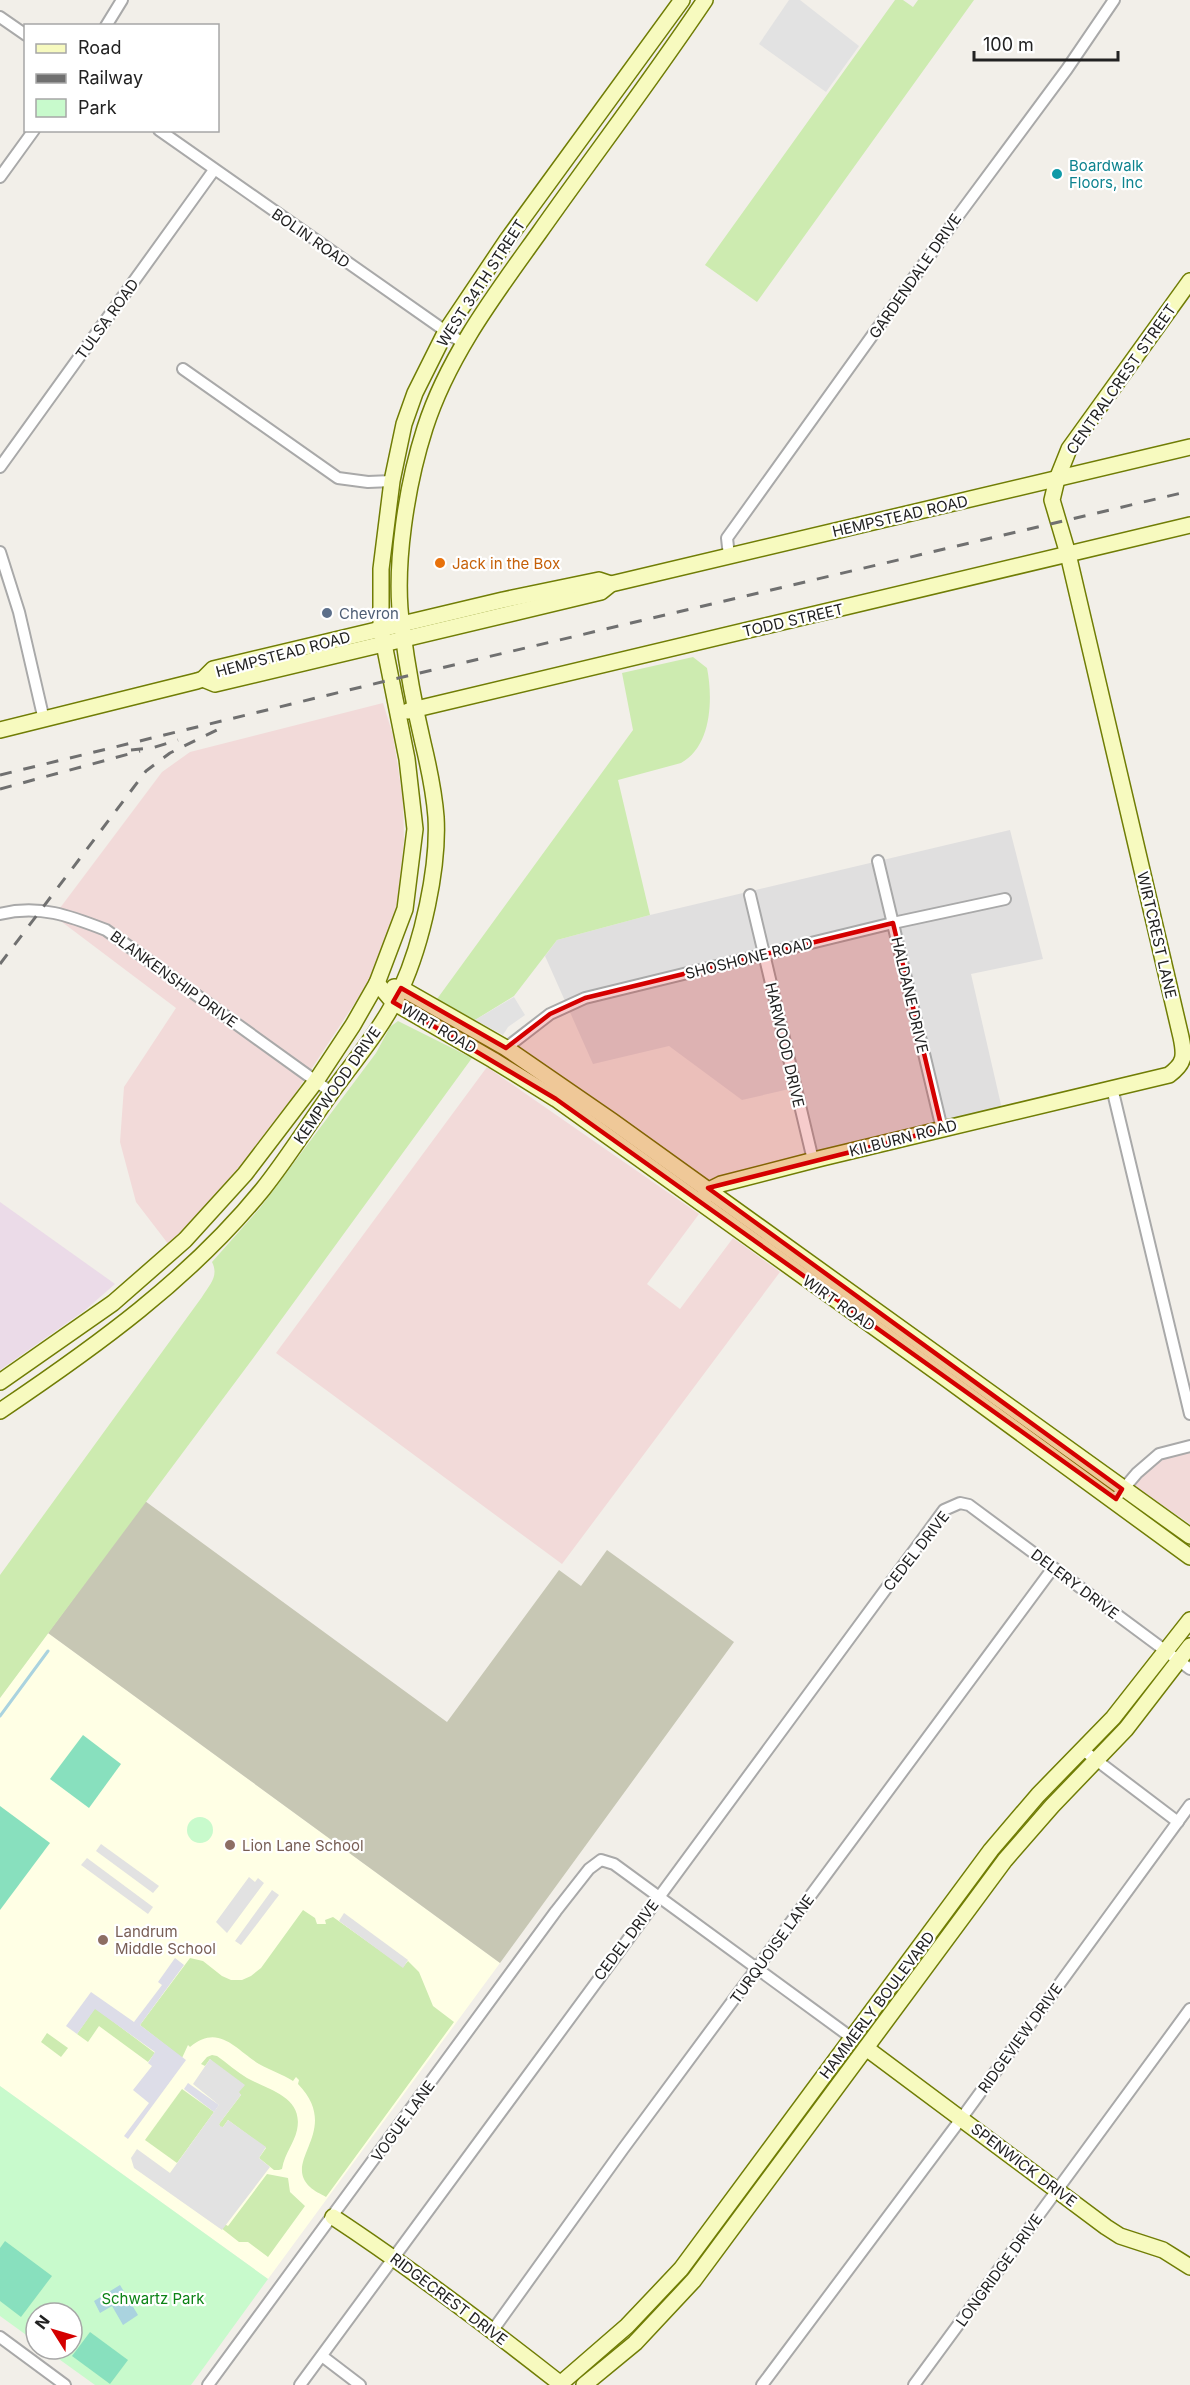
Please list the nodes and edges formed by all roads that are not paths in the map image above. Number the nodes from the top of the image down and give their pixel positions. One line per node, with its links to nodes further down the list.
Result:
1 (122, 0): 6 (street)
2 (682, 0): 12 (main road, WEST 34TH STREET)
3 (705, 0): 13 (main road, WEST 34TH STREET)
4 (1114, 0): 25 (street, GARDENDALE DRIVE)
5 (0, 17): 7 (street)
6 (107, 24)
7 (24, 34)
8 (33, 132): 11 (street)
9 (162, 132): 10 (street, BOLIN ROAD)
10 (214, 170): 15 (street, BOLIN ROAD); 19 (street, TULSA ROAD)
11 (0, 177)
12 (544, 190): 13 (main road); 15 (main road, WEST 34TH STREET)
13 (560, 203): 16 (main road, WEST 34TH STREET)
14 (1190, 281): 20 (main road, CENTRALCREST STREET)
15 (446, 332): 16 (street, BOLIN ROAD); 21 (main road, WEST 34TH STREET)
16 (464, 344): 26 (main road, WEST 34TH STREET)
17 (183, 369): 21 (street)
18 (1190, 447): 20 (main road, HEMPSTEAD ROAD)
19 (0, 467)
20 (1057, 479): 24 (main road, WIRTCREST LANE); 25 (main road, HEMPSTEAD ROAD)
21 (392, 481): 27 (main road, WEST 34TH STREET)
22 (1190, 525): 24 (main road, TODD STREET)
23 (0, 552): 30 (street)
24 (1068, 554): 28 (main road, TODD STREET); 45 (main road, WIRTCREST LANE)
25 (729, 556): 26 (main road, HEMPSTEAD ROAD)
26 (402, 631): 27 (main road, HEMPSTEAD ROAD); 28 (main road, KEMPWOOD DRIVE)
27 (382, 636): 29 (main road, KEMPWOOD DRIVE); 30 (main road, HEMPSTEAD ROAD)
28 (417, 709): 29 (main road, TODD STREET); 33 (main road, KEMPWOOD DRIVE)
29 (397, 714): 32 (main road, KEMPWOOD DRIVE)
30 (44, 720): 31 (main road, HEMPSTEAD ROAD)
31 (0, 730)
32 (413, 845): 33 (main road); 40 (main road, KEMPWOOD DRIVE)
33 (434, 845): 41 (main road, KEMPWOOD DRIVE)
34 (878, 861): 38 (street, HALDANE DRIVE)
35 (750, 895): 39 (street, HARWOOD DRIVE)
36 (1005, 899): 38 (street, SHOSHONE ROAD)
37 (0, 914): 44 (street, BLANKENSHIP DRIVE)
38 (893, 923): 39 (street, SHOSHONE ROAD); 47 (street, HALDANE DRIVE)
39 (764, 954): 43 (street, SHOSHONE ROAD); 48 (street, HARWOOD DRIVE)
40 (377, 983): 41 (main road, WIRT ROAD); 42 (main road, WIRT ROAD); 44 (main road, KEMPWOOD DRIVE)
41 (401, 988): 42 (main road, KEMPWOOD DRIVE); 43 (main road, WIRT ROAD)
42 (393, 1002): 46 (main road, KEMPWOOD DRIVE); 50 (main road, WIRT ROAD)
43 (506, 1048): 49 (main road, WIRT ROAD)
44 (316, 1081): 46 (street, BLANKENSHIP DRIVE); 51 (main road, KEMPWOOD DRIVE)
45 (1112, 1088): 47 (main road, KILBURN ROAD); 53 (street)
46 (332, 1092): 52 (main road, KEMPWOOD DRIVE)
47 (942, 1129): 48 (main road, KILBURN ROAD)
48 (813, 1160): 49 (main road, KILBURN ROAD)
49 (711, 1189): 50 (main road); 55 (main road, WIRT ROAD)
50 (700, 1202): 55 (main road, WIRT ROAD)
51 (0, 1382)
52 (0, 1411)
53 (1190, 1414)
54 (1190, 1446): 55 (street)
55 (1118, 1495): 57 (main road, WIRT ROAD); 58 (main road, WIRT ROAD)
56 (960, 1503): 59 (street, DELERY DRIVE); 70 (street, CEDEL DRIVE)
57 (1190, 1536)
58 (1190, 1557)
59 (1053, 1568): 62 (street, DELERY DRIVE); 71 (street, TURQUOISE LANE)
60 (1190, 1620): 62 (main road, HAMMERLY BOULEVARD)
61 (1190, 1646): 63 (main road, HAMMERLY BOULEVARD)
62 (1166, 1651): 63 (street, DELERY DRIVE); 64 (main road, HAMMERLY BOULEVARD)
63 (1185, 1665): 65 (main road, HAMMERLY BOULEVARD)
64 (1083, 1750): 65 (street); 68 (main road, HAMMERLY BOULEVARD)
65 (1096, 1761): 67 (street); 69 (main road, HAMMERLY BOULEVARD)
66 (1190, 1805): 67 (street, RIDGEVIEW DRIVE)
67 (1178, 1821): 77 (street, RIDGEVIEW DRIVE)
68 (976, 1872): 69 (main road); 72 (main road, HAMMERLY BOULEVARD)
69 (989, 1882): 75 (main road, HAMMERLY BOULEVARD)
70 (658, 1897): 71 (street); 80 (street, VOGUE LANE); 81 (street, CEDEL DRIVE)
71 (757, 1970): 74 (street); 85 (street, TURQUOISE LANE)
72 (885, 1994): 74 (main road, HAMMERLY BOULEVARD); 75 (main road)
73 (1190, 2010): 79 (street, LONGRIDGE DRIVE)
74 (852, 2038): 76 (main road); 78 (main road, HAMMERLY BOULEVARD)
75 (866, 2048): 76 (main road, HAMMERLY BOULEVARD); 77 (main road, SPENWICK DRIVE)
76 (830, 2097): 78 (main road, HAMMERLY BOULEVARD)
77 (961, 2119): 79 (main road, SPENWICK DRIVE); 94 (street, RIDGEVIEW DRIVE)
78 (764, 2172): 83 (main road, HAMMERLY BOULEVARD); 84 (main road, HAMMERLY BOULEVARD)
79 (1058, 2191): 82 (main road, SPENWICK DRIVE); 95 (street, LONGRIDGE DRIVE)
80 (333, 2217): 81 (main road, RIDGECREST DRIVE); 89 (street, VOGUE LANE)
81 (394, 2257): 85 (main road, RIDGECREST DRIVE); 87 (street, CEDEL DRIVE)
82 (1190, 2266)
83 (681, 2269): 84 (main road); 92 (main road, HAMMERLY BOULEVARD)
84 (694, 2280): 93 (main road, HAMMERLY BOULEVARD)
85 (493, 2330): 92 (main road, RIDGECREST DRIVE)
86 (0, 2337): 88 (street)
87 (322, 2356): 90 (street, CEDEL DRIVE); 91 (street)
88 (59, 2383)
89 (208, 2385)
90 (300, 2385)
91 (360, 2385)
92 (560, 2385)
93 (584, 2385)
94 (762, 2385)
95 (914, 2385)

